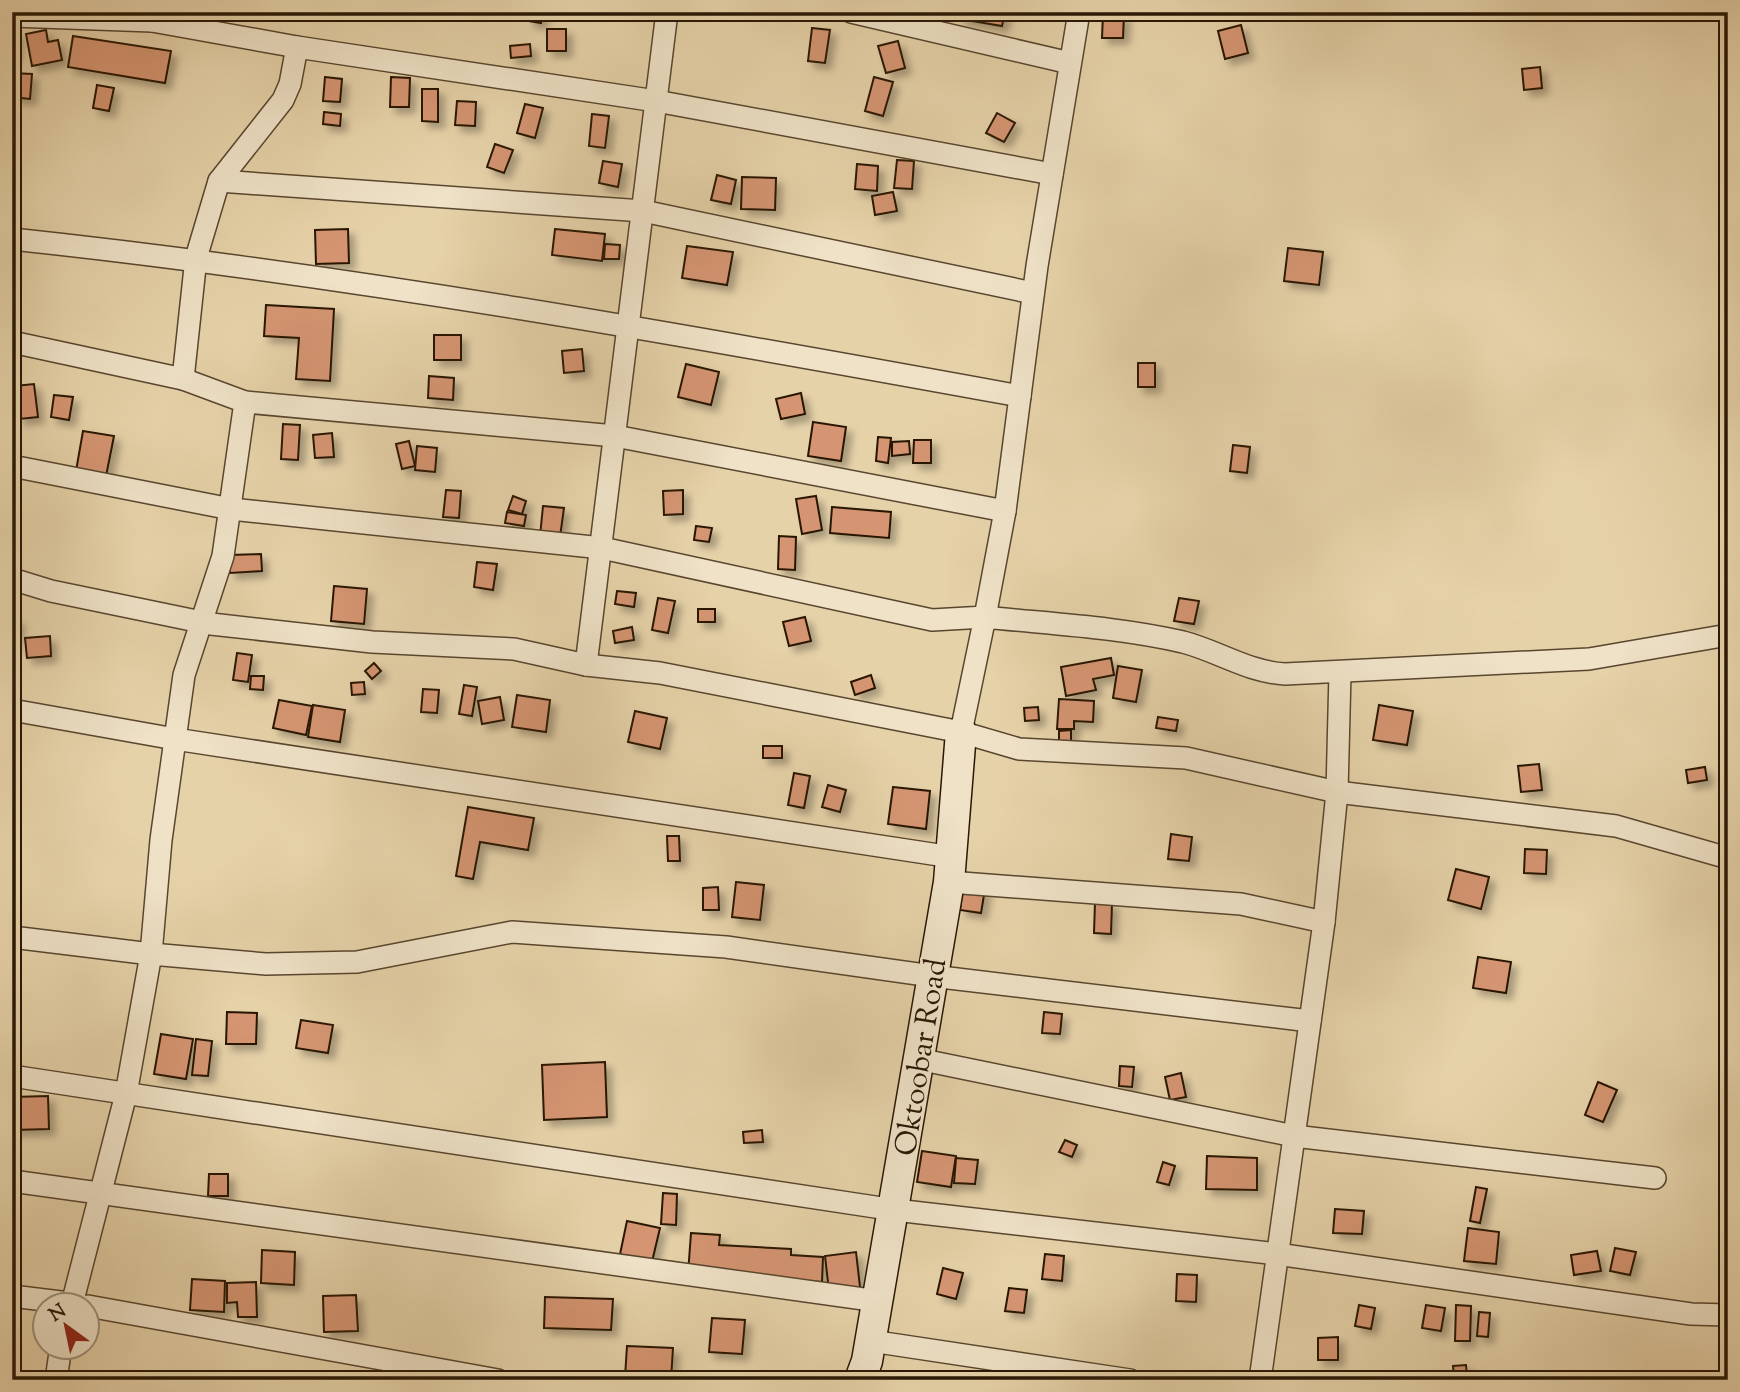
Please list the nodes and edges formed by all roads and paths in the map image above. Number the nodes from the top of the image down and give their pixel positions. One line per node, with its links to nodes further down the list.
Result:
1 (667, 12): 9 (street)
2 (851, 12): 8 (street)
3 (1079, 12): 8 (street)
4 (45, 14): 5 (street); 6 (street)
5 (12, 16)
6 (157, 16): 7 (street)
7 (298, 47): 9 (street); 11 (street)
8 (1070, 63): 10 (street)
9 (656, 102): 10 (street); 12 (street)
10 (1052, 174): 15 (street)
11 (219, 181): 12 (street); 14 (street)
12 (643, 211): 15 (street); 16 (street)
13 (12, 239): 14 (street)
14 (197, 258): 16 (street); 18 (street)
15 (1033, 293): 19 (street)
16 (629, 324): 19 (street); 21 (street)
17 (12, 342): 18 (street)
18 (183, 379): 20 (street)
19 (1020, 396): 24 (street)
20 (245, 402): 21 (street); 23 (street)
21 (615, 436): 24 (street); 25 (street)
22 (12, 466): 23 (street)
23 (231, 509): 25 (street); 28 (street)
24 (1005, 511): 27 (street)
25 (602, 548): 27 (street); 30 (street)
26 (12, 579): 28 (street)
27 (985, 617): 31 (street); 33 (street)
28 (201, 622): 30 (street); 34 (street)
29 (1728, 635): 31 (street)
30 (586, 665): 33 (street)
31 (1340, 673): 35 (street)
32 (12, 710): 34 (street)
33 (961, 732): 35 (street); 37 (street, Oktoobar Road)
34 (175, 739): 37 (street); 40 (street)
35 (1337, 792): 36 (street); 38 (street)
36 (1728, 858)
37 (951, 869): 38 (street); 41 (street, Oktoobar Road)
38 (1324, 922): 42 (street)
39 (12, 937): 40 (street)
40 (151, 954): 41 (street); 45 (street)
41 (932, 976): 42 (street); 43 (street, Oktoobar Road)
42 (1310, 1021): 46 (street)
43 (918, 1059): 46 (street); 50 (street, Oktoobar Road)
44 (12, 1076): 45 (street)
45 (125, 1094): 49 (street); 50 (street)
46 (1294, 1136): 47 (street); 51 (street)
47 (1655, 1178)
48 (12, 1181): 49 (street)
49 (101, 1195): 52 (street); 55 (street)
50 (895, 1210): 51 (street); 55 (street, Oktoobar Road)
51 (1277, 1255): 57 (street); 63 (street)
52 (80, 1290)
53 (12, 1296): 54 (street)
54 (32, 1299)
55 (878, 1301): 59 (street, Oktoobar Road)
56 (102, 1309): 61 (street)
57 (1728, 1315)
58 (59, 1360): 60 (street)
59 (866, 1365): 62 (street)
60 (56, 1380)
61 (498, 1380)
62 (1130, 1380)
63 (1260, 1380)

